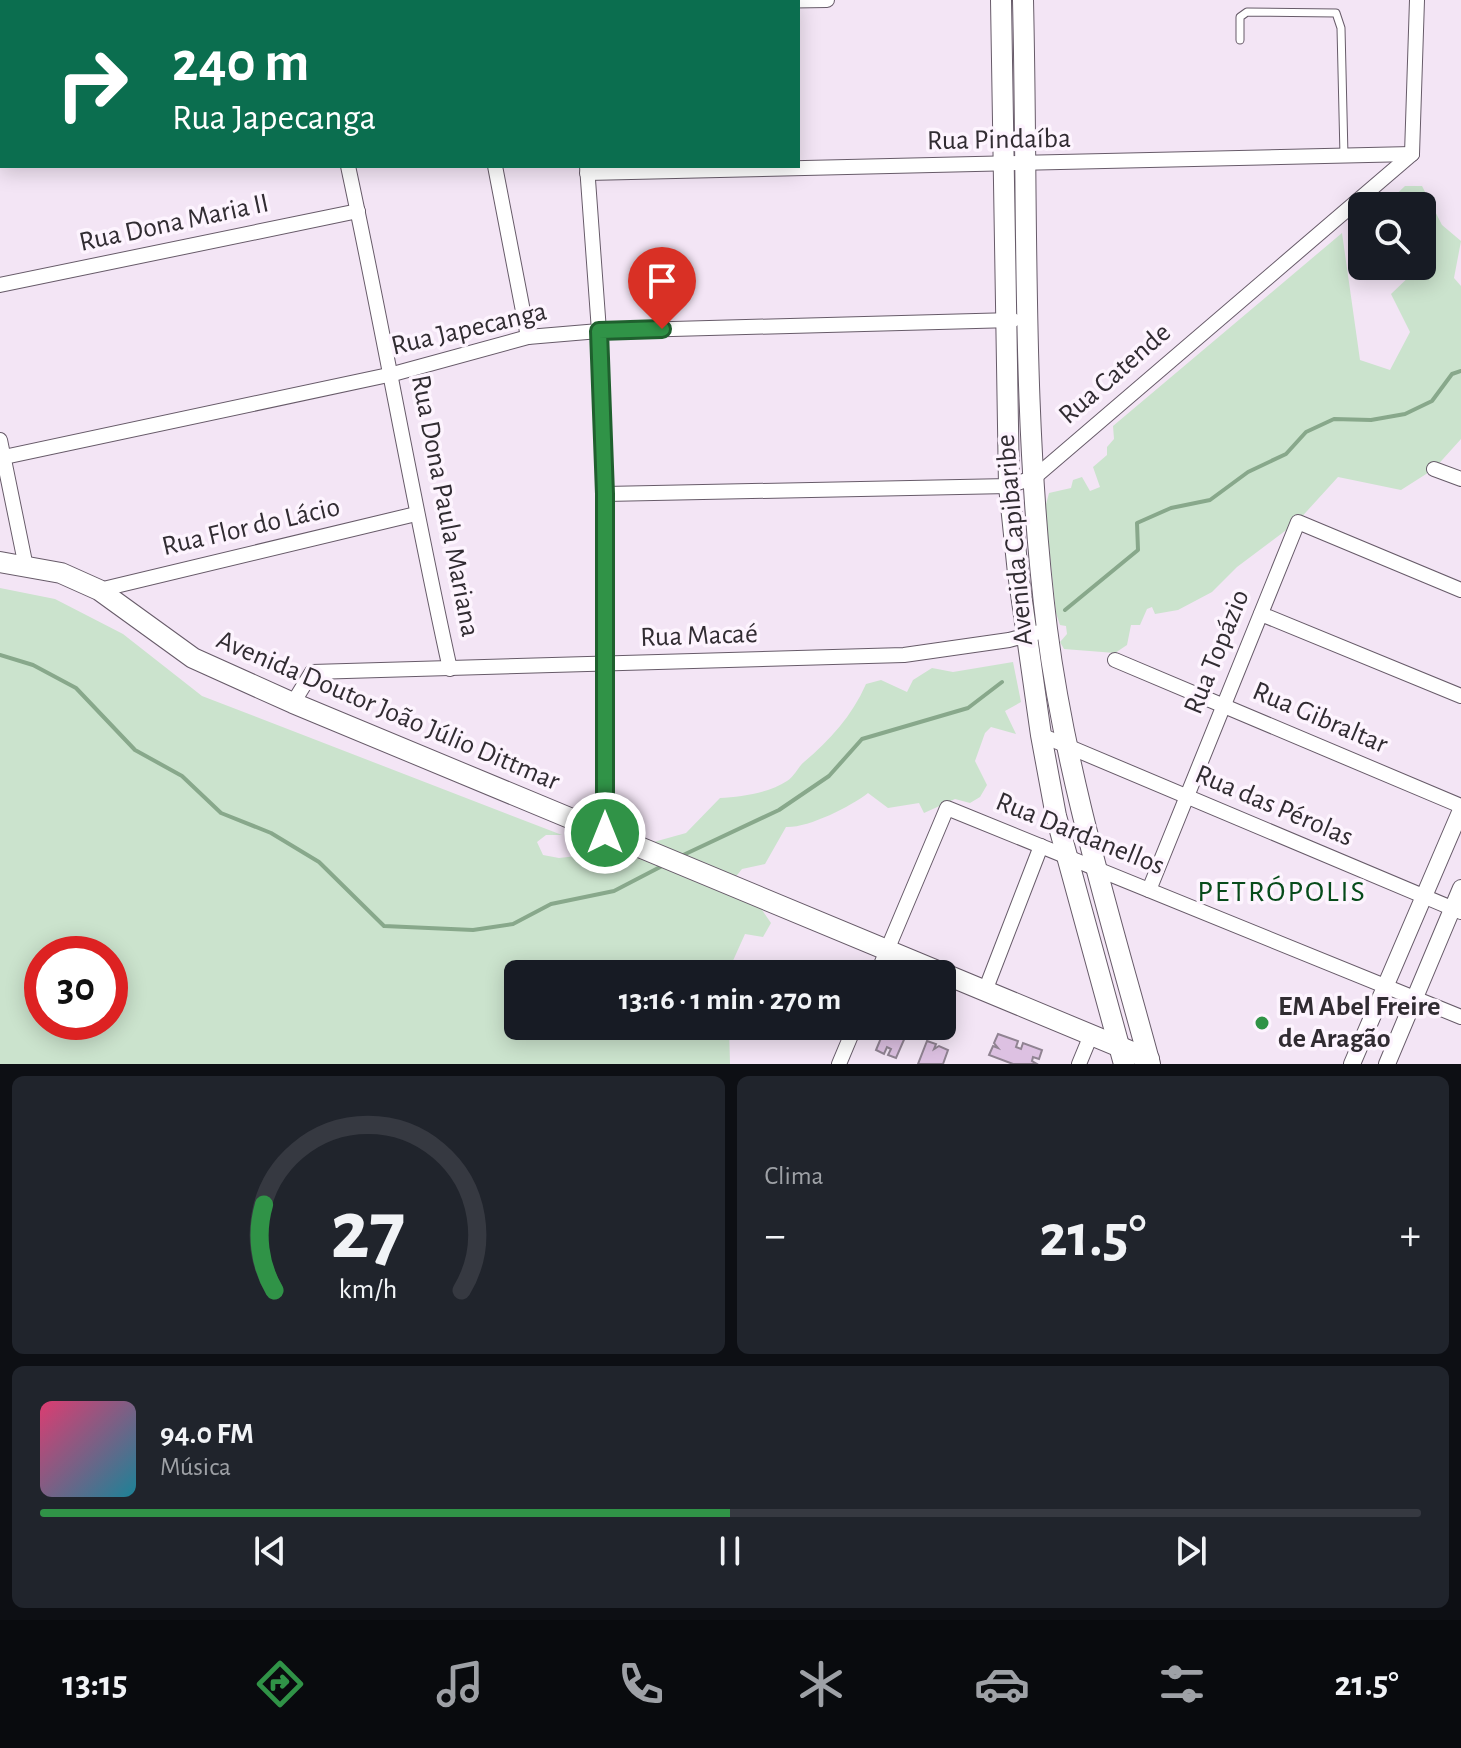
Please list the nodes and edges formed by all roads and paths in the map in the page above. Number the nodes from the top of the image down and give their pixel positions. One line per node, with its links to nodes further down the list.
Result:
1 (800, 0): 2 (street)
2 (827, 0)
3 (1001, 0): 9 (main road, Avenida Capibaribe)
4 (1023, 0): 10 (main road, Avenida Capibaribe)
5 (1417, 0): 7 (street)
6 (1240, 40): 8 (lane)
7 (1412, 154): 8 (street, Rua Pindaíba); 26 (street, Rua Catende)
8 (1344, 156): 10 (street, Rua Pindaíba)
9 (1005, 166): 10 (street, Rua Pindaíba); 14 (street, Rua Pindaíba); 19 (main road, Avenida Capibaribe)
10 (1027, 166): 18 (main road, Avenida Capibaribe)
11 (348, 168): 16 (street, Rua Dona Paula Mariana)
12 (495, 168): 21 (street)
13 (796, 168): 15 (street, Rua Pindaíba)
14 (800, 168)
15 (587, 170): 20 (street)
16 (358, 211): 17 (street, Rua Dona Maria II); 22 (street, Rua Dona Paula Mariana)
17 (0, 285)
18 (1029, 319): 19 (street, Rua Japecanga); 26 (main road, Avenida Capibaribe)
19 (1006, 320): 20 (street, Rua Japecanga); 28 (main road, Avenida Capibaribe)
20 (599, 331): 21 (street, Rua Japecanga); 29 (street)
21 (528, 337): 22 (street, Rua Japecanga)
22 (393, 374): 24 (street, Rua Japecanga); 30 (street, Rua Dona Paula Mariana)
23 (0, 440): 24 (street)
24 (2, 457): 32 (street)
25 (1434, 469): 27 (street)
26 (1035, 477): 28 (street, Rua Catende); 36 (main road, Avenida Capibaribe)
27 (1461, 479)
28 (1009, 486): 29 (street, Rua Catende); 37 (main road, Avenida Capibaribe)
29 (605, 494): 39 (street)
30 (416, 514): 33 (street, Rua Flor do Lácio); 40 (street, Rua Dona Paula Mariana)
31 (0, 562): 32 (main road, Avenida Doutor João Júlio Dittmar)
32 (26, 567): 33 (main road, Avenida Doutor João Júlio Dittmar)
33 (99, 590): 42 (main road, Avenida Doutor João Júlio Dittmar)
34 (1461, 590): 35 (street, Rua Topázio)
35 (1261, 614): 41 (street); 43 (street, Rua Topázio)
36 (1047, 630): 37 (street, Rua Macaé); 45 (main road, Avenida Capibaribe)
37 (1027, 635): 39 (street, Rua Macaé); 44 (main road, Avenida Capibaribe)
38 (1115, 660): 43 (street, Rua Gibraltar)
39 (606, 665): 40 (street, Rua Macaé); 48 (street)
40 (450, 669): 42 (street, Rua Macaé)
41 (1461, 696)
42 (293, 703): 48 (main road, Avenida Doutor João Júlio Dittmar)
43 (1224, 705): 46 (street, Rua Topázio); 47 (street, Rua Gibraltar)
44 (1041, 735): 45 (street, Rua das Pérolas); 50 (main road, Avenida Capibaribe)
45 (1067, 748): 46 (street, Rua das Pérolas); 51 (main road, Avenida Capibaribe)
46 (1187, 798): 53 (street, Rua Topázio); 54 (street, Rua das Pérolas)
47 (1461, 808): 54 (street)
48 (605, 833): 56 (main road, Avenida Doutor João Júlio Dittmar)
49 (1041, 846): 50 (street, Rua Dardanellos); 56 (street, Rua Dardanellos); 59 (street)
50 (1067, 857): 51 (street, Rua Dardanellos); 64 (main road, Avenida Capibaribe)
51 (1096, 868): 53 (street, Rua Dardanellos); 65 (main road, Avenida Capibaribe)
52 (1461, 888): 55 (street)
53 (1149, 890): 58 (street, Rua Dardanellos)
54 (1425, 897): 55 (street, Rua das Pérolas); 58 (street)
55 (1457, 911): 60 (street)
56 (886, 951): 57 (street); 59 (main road, Avenida Doutor João Júlio Dittmar)
57 (882, 960)
58 (1388, 987): 60 (street, Rua Dardanellos); 68 (street)
59 (985, 991): 62 (main road, Avenida Doutor João Júlio Dittmar)
60 (1415, 998): 61 (street, Rua Dardanellos); 69 (street)
61 (1461, 1017)
62 (1091, 1035): 64 (main road, Avenida Doutor João Júlio Dittmar); 67 (street)
63 (849, 1040): 66 (street)
64 (1122, 1055): 65 (main road, Avenida Doutor João Júlio Dittmar)
65 (1153, 1062)
66 (839, 1064)
67 (1079, 1064)
68 (1352, 1064)
69 (1387, 1064)

